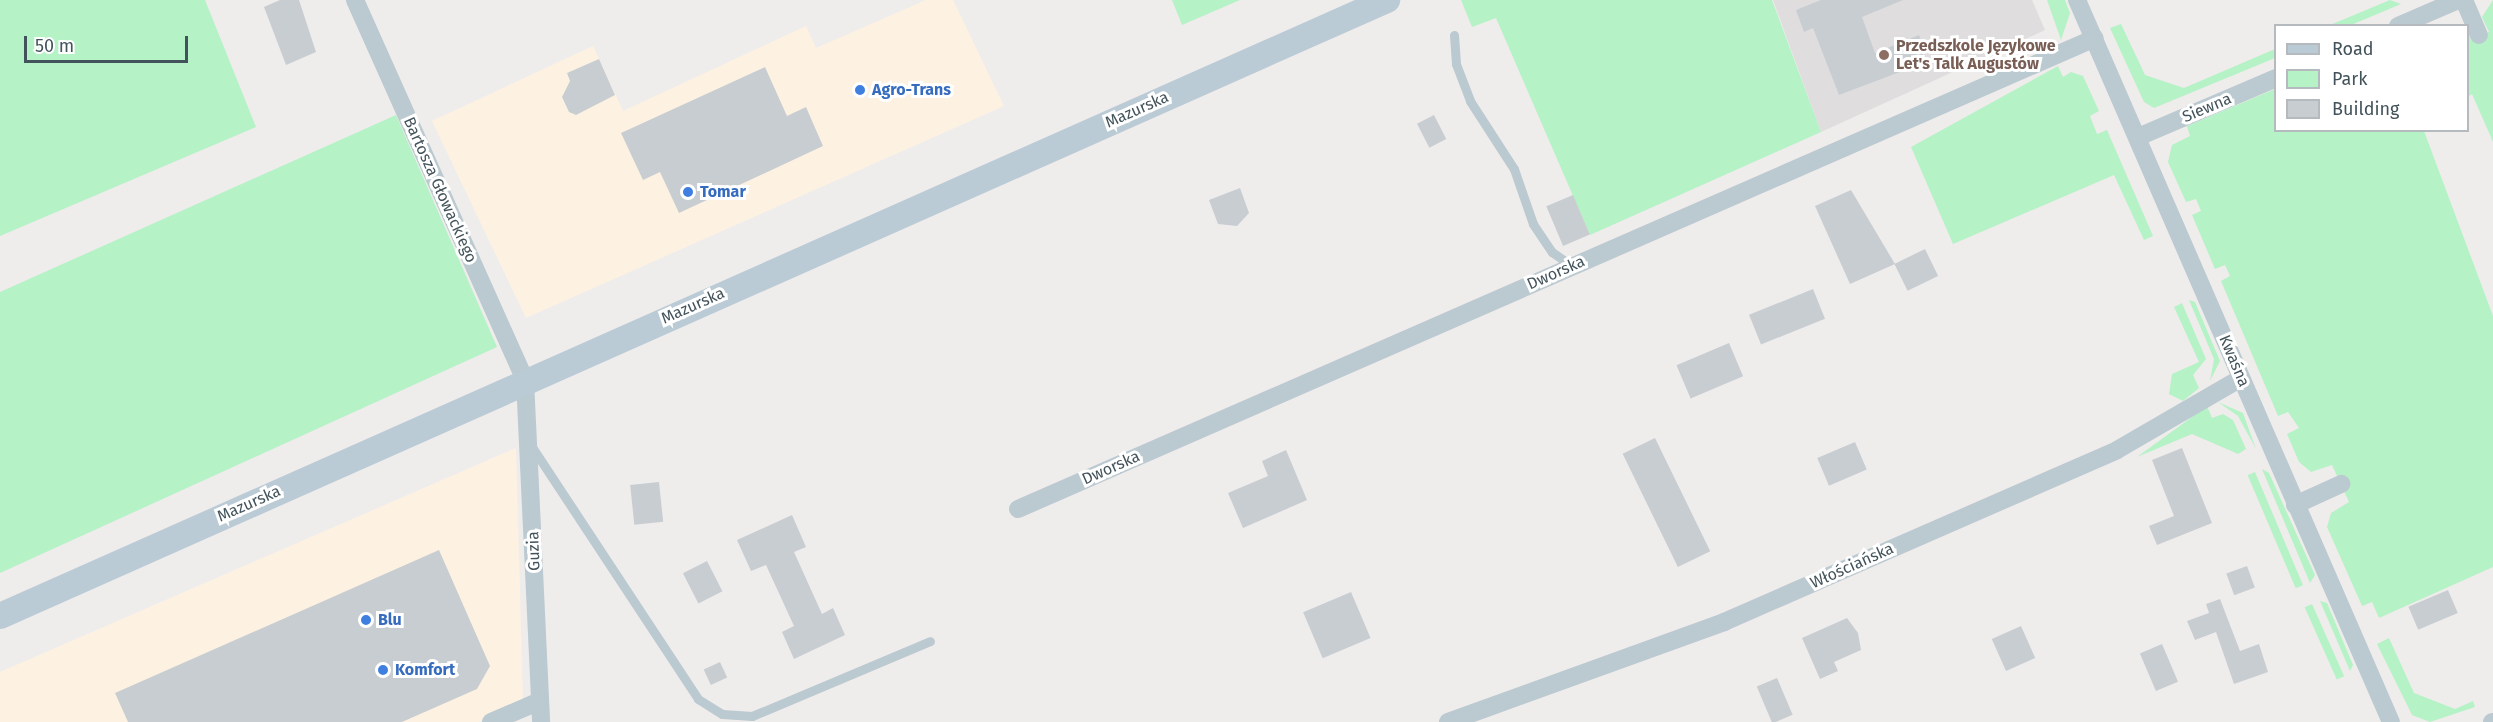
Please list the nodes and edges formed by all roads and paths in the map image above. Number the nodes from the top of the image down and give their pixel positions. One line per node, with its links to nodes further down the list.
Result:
1 (355, 0): 14 (street, Bartosza Głowackiego)
2 (1387, 0): 14 (main road, Mazurska)
3 (2077, 0): 9 (street, Kwaśna)
4 (2458, 0): 6 (street)
5 (2464, 0): 8 (street)
6 (2403, 24)
7 (1454, 35): 12 (lane)
8 (2479, 35)
9 (2095, 38): 11 (street, Kwaśna); 12 (street, Dworska)
10 (2274, 79): 11 (street, Siewna)
11 (2138, 137): 13 (street, Kwaśna)
12 (1572, 266): 18 (street, Dworska)
13 (2241, 378): 17 (street, Kwaśna); 24 (street, Włościańska)
14 (525, 380): 15 (street, Guzia); 19 (main road, Mazurska)
15 (530, 444): 20 (lane); 21 (street, Guzia)
16 (2341, 484): 17 (street)
17 (2295, 505): 25 (street, Kwaśna)
18 (1018, 509)
19 (0, 616)
20 (930, 642)
21 (540, 701): 22 (street); 23 (street, Guzia)
22 (491, 722)
23 (541, 722)
24 (1448, 722)
25 (2391, 722)

